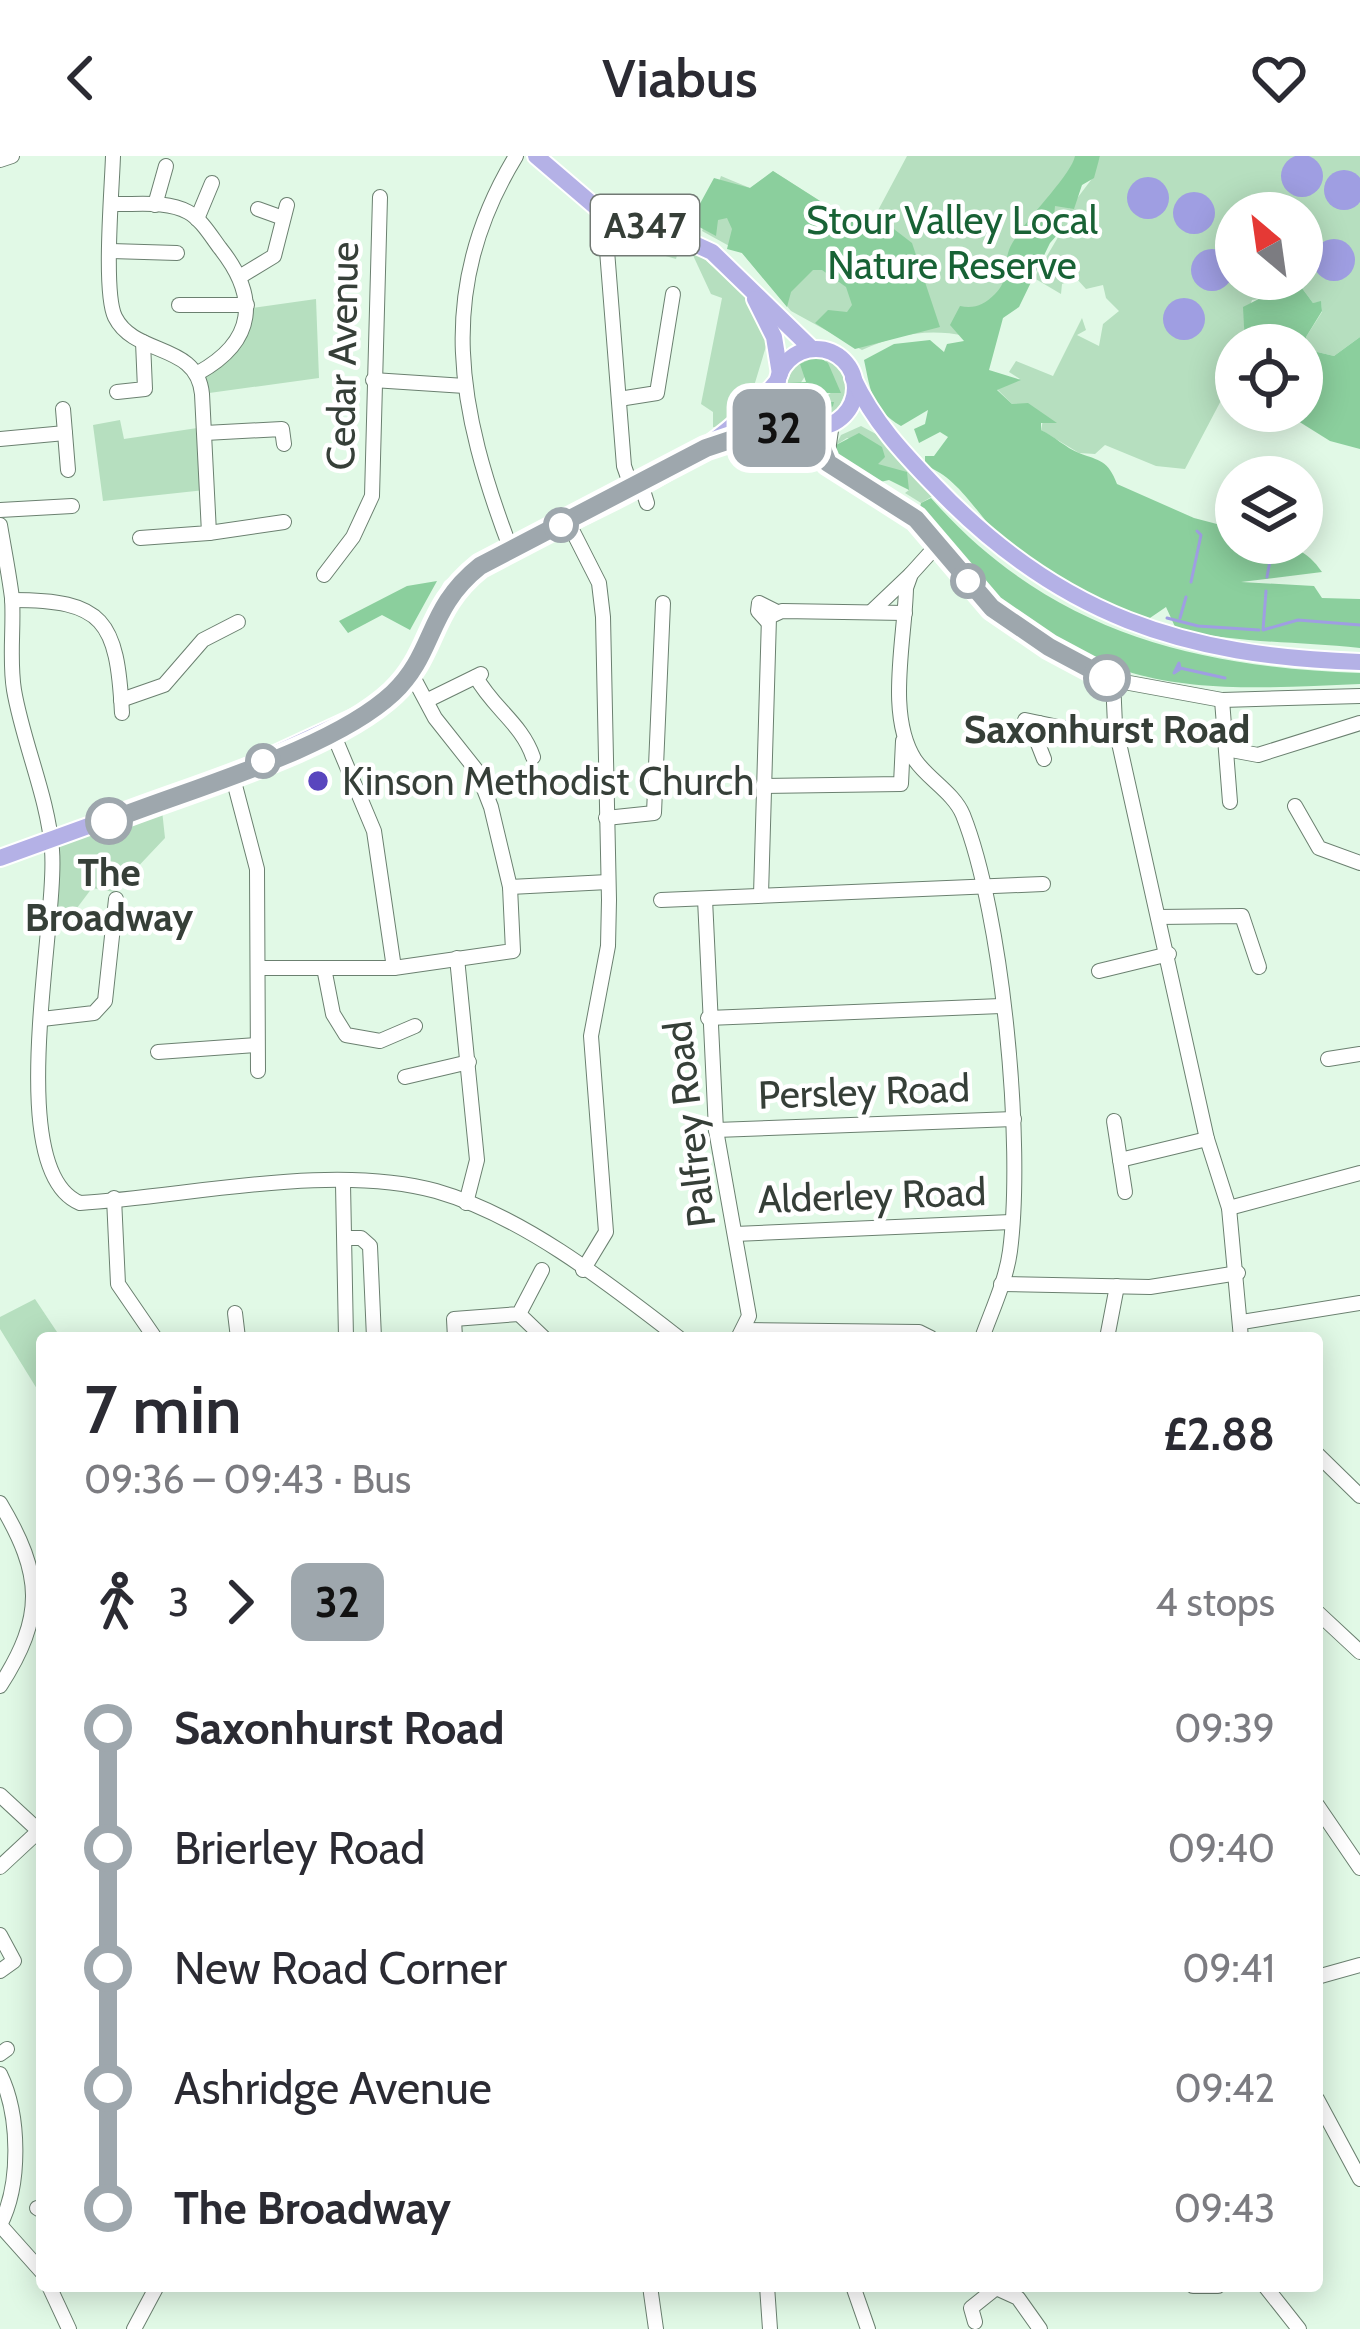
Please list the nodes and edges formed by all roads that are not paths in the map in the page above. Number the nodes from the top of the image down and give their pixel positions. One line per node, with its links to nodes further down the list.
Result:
1 (12, 156): 5 (street)
2 (113, 156): 9 (street)
3 (516, 156): 27 (street)
4 (543, 158): 17 (main road, A347)
5 (0, 160)
6 (166, 166): 10 (street)
7 (212, 183): 12 (street)
8 (380, 197): 26 (street, Cedar Avenue)
9 (112, 204): 10 (street); 14 (street)
10 (155, 205): 12 (street)
11 (258, 209): 16 (street)
12 (196, 219): 16 (street)
13 (604, 225): 29 (street)
14 (111, 251): 15 (street); 21 (street)
15 (177, 253)
16 (241, 276): 19 (street)
17 (746, 283): 22 (main road, A347); 24 (main road, A347)
18 (673, 294): 29 (street)
19 (247, 304): 20 (street); 23 (street)
20 (179, 305)
21 (142, 342): 23 (street); 28 (street)
22 (812, 350): 24 (main road); 25 (main road)
23 (198, 373): 35 (street)
24 (779, 377): 31 (main road); 37 (main road)
25 (853, 378): 31 (main road); 33 (main road)
26 (373, 380): 27 (street); 51 (street, Cedar Avenue)
27 (465, 386): 49 (street)
28 (117, 392)
29 (619, 399): 39 (street)
30 (63, 409): 34 (street)
31 (824, 423): 33 (main road); 37 (main road); 48 (street)
32 (282, 430): 35 (street)
33 (884, 432): 57 (main road)
34 (65, 433): 36 (street); 38 (street)
35 (205, 433): 46 (street)
36 (0, 439)
37 (706, 448): 39 (main road)
38 (68, 470)
39 (636, 486): 40 (street); 44 (main road)
40 (647, 503)
41 (72, 506): 42 (street)
42 (0, 510)
43 (284, 522): 46 (street)
44 (568, 522): 49 (main road); 76 (street)
45 (0, 525): 52 (street)
46 (209, 533): 47 (street)
47 (140, 538)
48 (939, 544): 50 (street); 59 (street)
49 (511, 550): 58 (main road)
50 (911, 574): 54 (street); 55 (street)
51 (324, 575)
52 (12, 600): 56 (street); 77 (street)
53 (668, 608): 76 (street)
54 (871, 612): 55 (street); 73 (street)
55 (905, 613): 66 (street)
56 (238, 622)
57 (1360, 662)
58 (411, 673): 61 (street); 65 (main road)
59 (1113, 680): 62 (street); 64 (street)
60 (1360, 696): 62 (street)
61 (428, 700): 68 (street); 82 (street)
62 (1222, 700): 67 (street)
63 (1360, 723): 67 (street)
64 (1115, 725): 69 (street); 88 (street)
65 (332, 731): 70 (main road); 94 (street)
66 (903, 738): 71 (street); 72 (street)
67 (1226, 749): 74 (street)
68 (533, 758)
69 (1044, 759)
70 (232, 774): 77 (main road); 92 (street)
71 (934, 782): 72 (street); 83 (street)
72 (901, 784): 73 (street)
73 (763, 786): 84 (street)
74 (1230, 802)
75 (1295, 806): 79 (street)
76 (606, 818): 80 (street)
77 (52, 842): 78 (main road); 97 (street)
78 (0, 858)
79 (1360, 863)
80 (608, 882): 82 (street); 120 (street)
81 (1043, 884): 83 (street)
82 (510, 887): 90 (street)
83 (984, 890): 84 (street); 96 (street)
84 (761, 895): 85 (street)
85 (705, 898): 87 (street); 98 (street, Palfrey Road)
86 (116, 899): 97 (street)
87 (661, 900)
88 (1158, 917): 89 (street); 91 (street)
89 (1169, 954): 95 (street); 108 (street)
90 (457, 958): 94 (street); 103 (street)
91 (1259, 967)
92 (261, 968): 93 (street); 101 (street)
93 (324, 968): 94 (street); 99 (street)
94 (394, 968)
95 (1099, 971)
96 (1001, 1006): 98 (street); 105 (street)
97 (42, 1018): 113 (street)
98 (708, 1018): 107 (street, Palfrey Road)
99 (415, 1026)
100 (1360, 1054): 102 (street)
101 (166, 1055)
102 (1328, 1059)
103 (469, 1062): 104 (street); 114 (street)
104 (405, 1077)
105 (1014, 1119): 107 (street, Persley Road); 116 (street)
106 (1114, 1121): 109 (street)
107 (716, 1130): 117 (street, Palfrey Road)
108 (1207, 1139): 109 (street); 115 (street)
109 (1120, 1160): 112 (street)
110 (1360, 1173): 115 (street)
111 (343, 1184): 113 (street); 114 (street); 118 (street)
112 (1125, 1192)
113 (114, 1198): 128 (street)
114 (466, 1203): 120 (street)
115 (1229, 1208): 121 (street)
116 (1011, 1222): 117 (street, Alderley Road); 122 (street)
117 (735, 1234): 135 (street, Palfrey Road)
118 (344, 1238): 130 (street); 131 (street)
119 (542, 1270): 126 (street)
120 (583, 1270): 134 (street)
121 (1238, 1274): 123 (street); 127 (street)
122 (1001, 1284): 123 (street); 136 (street)
123 (1117, 1286): 137 (street)
124 (1360, 1303): 127 (street)
125 (235, 1313): 129 (street)
126 (519, 1314): 132 (street); 133 (street)
127 (1241, 1330)
128 (151, 1332)
129 (237, 1332)
130 (346, 1332)
131 (374, 1332)
132 (455, 1332)
133 (538, 1332)
134 (671, 1332)
135 (742, 1332)
136 (984, 1332)
137 (1108, 1332)
138 (1323, 1460): 139 (street)
139 (1360, 1496)
140 (0, 1503): 141 (street)
141 (36, 1594)
142 (36, 1603): 145 (street)
143 (1323, 1618): 144 (street)
144 (1360, 1652)
145 (0, 1684)
146 (0, 1795): 148 (street)
147 (1323, 1814): 151 (street)
148 (36, 1826)
149 (36, 1835): 150 (street)
150 (0, 1867)
151 (1360, 1868)
152 (0, 1934): 154 (street)
153 (1360, 1965): 155 (street)
154 (0, 1971)
155 (1323, 1975)
156 (0, 2074): 158 (street)
157 (1323, 2111): 159 (street)
158 (5, 2159): 160 (street)
159 (1360, 2179)
160 (0, 2225): 161 (street)
161 (36, 2265)
162 (52, 2292): 171 (street)
163 (154, 2292): 172 (street)
164 (651, 2292): 173 (street)
165 (767, 2292): 174 (street)
166 (855, 2292): 175 (street)
167 (991, 2292): 170 (street)
168 (1005, 2292): 176 (street)
169 (1270, 2292): 177 (street)
170 (975, 2322)
171 (69, 2329)
172 (134, 2329)
173 (656, 2329)
174 (770, 2329)
175 (868, 2329)
176 (1040, 2329)
177 (1300, 2329)

